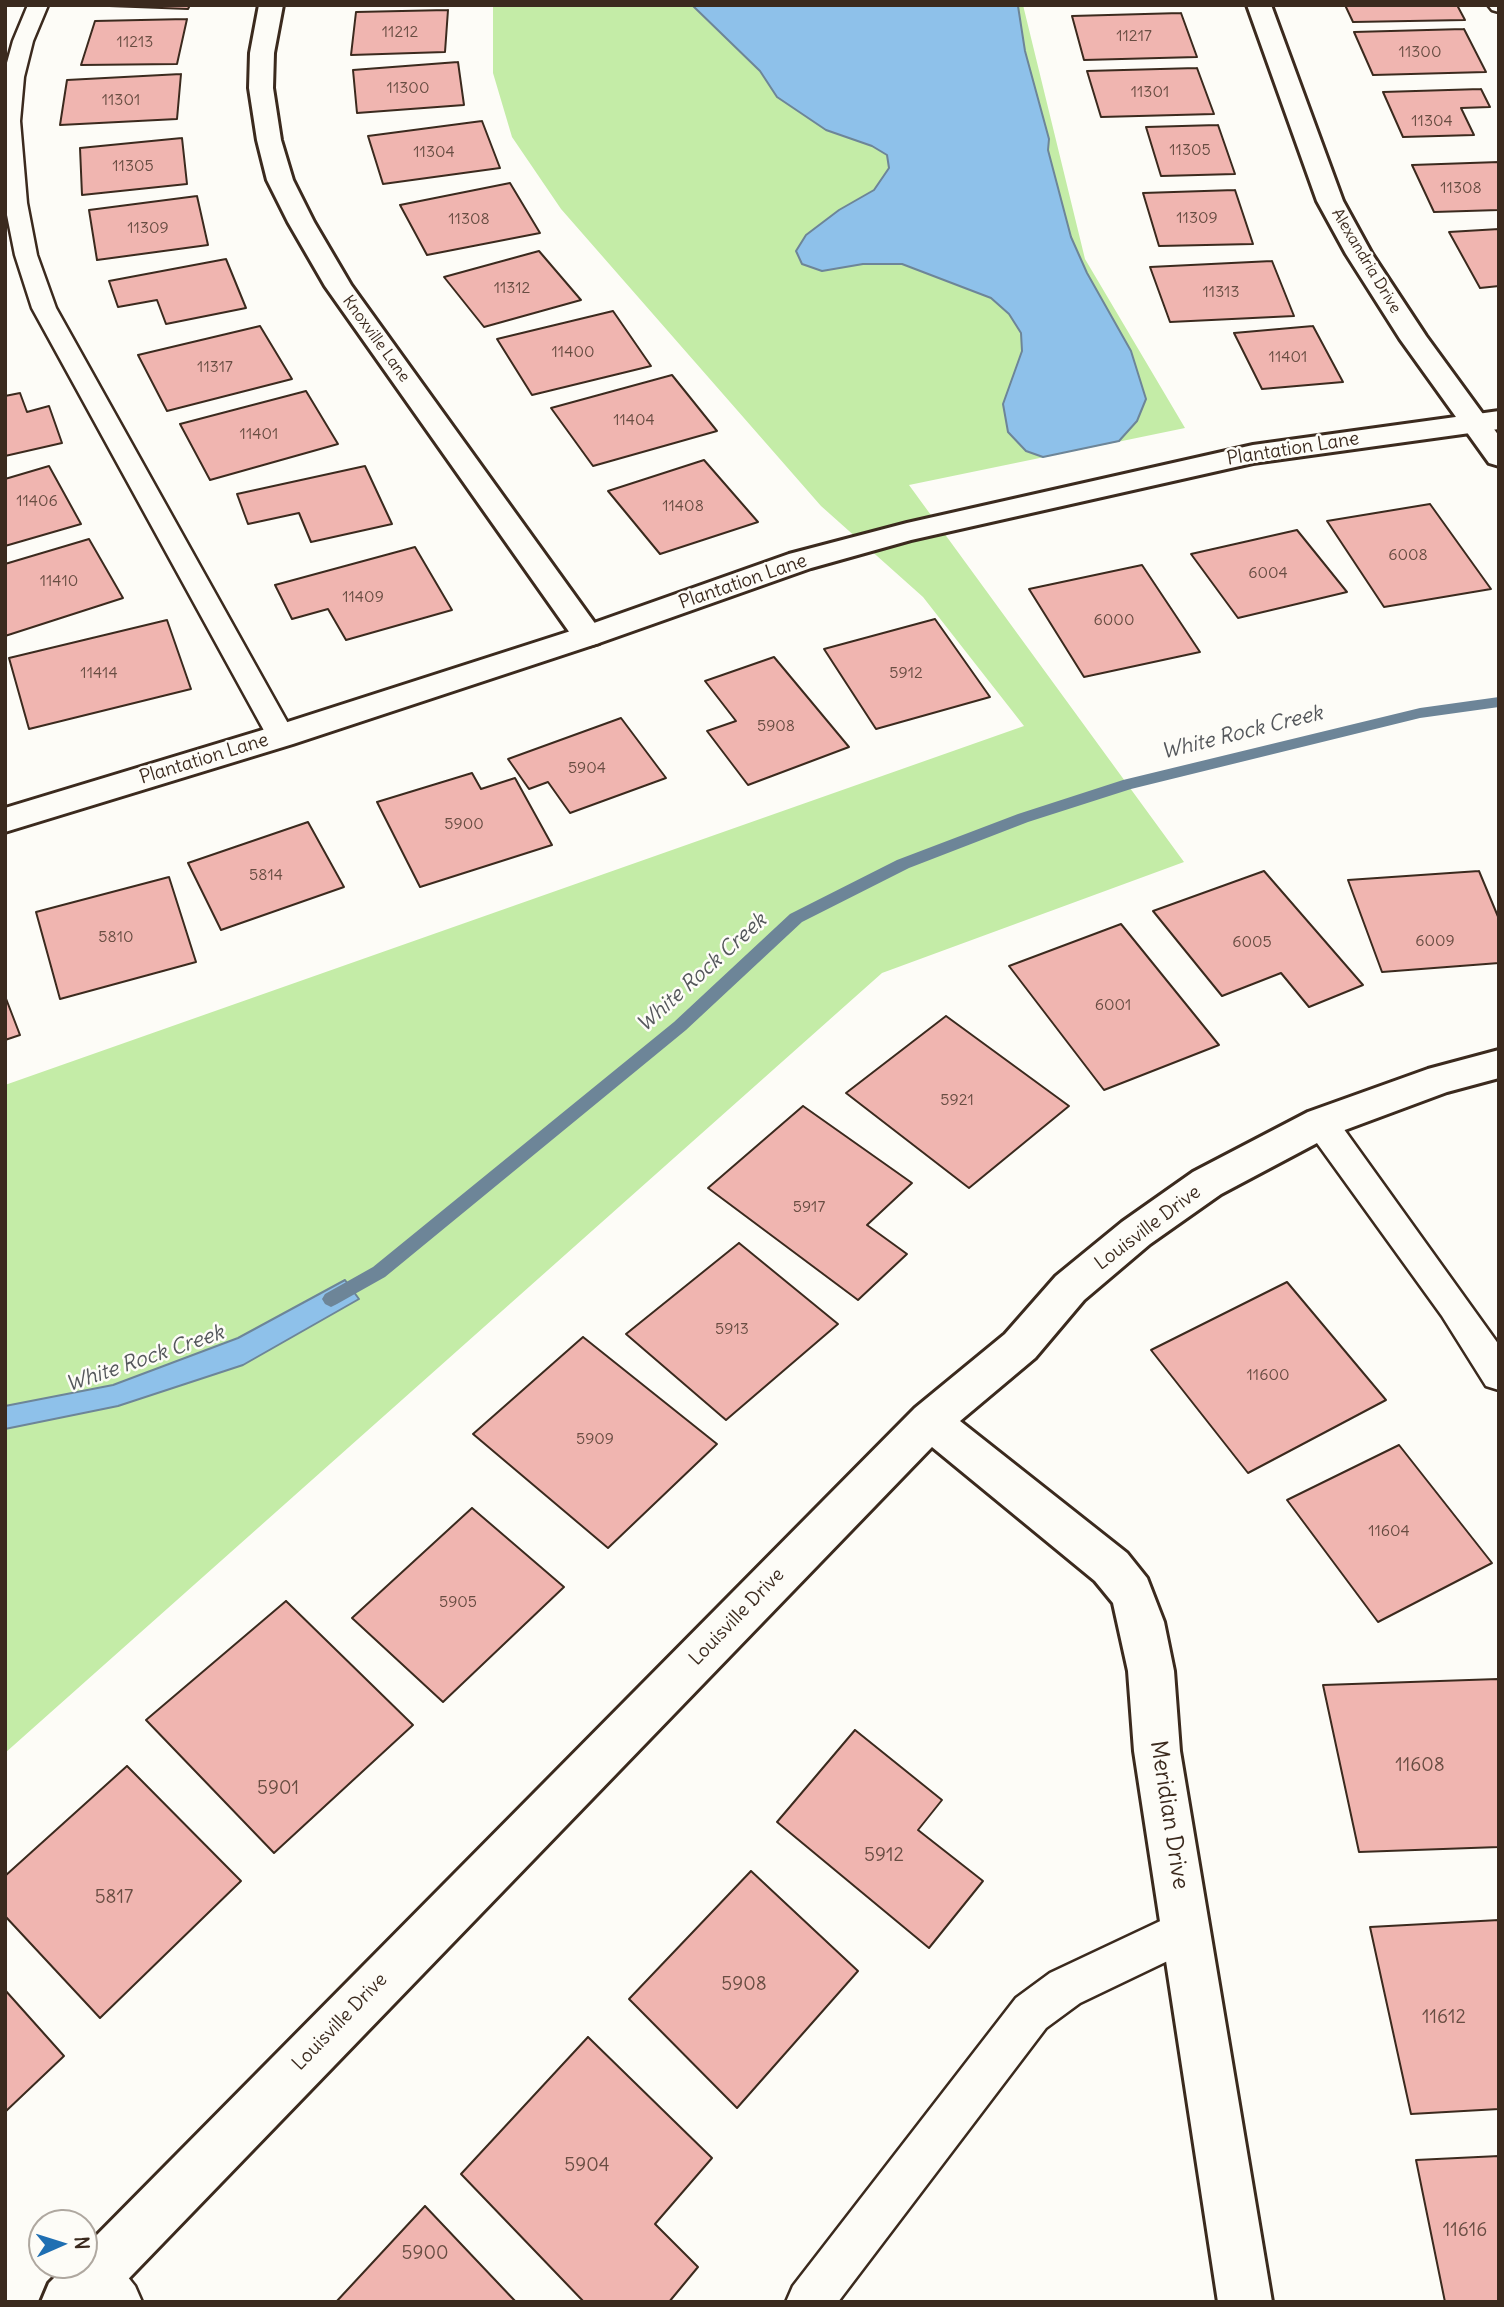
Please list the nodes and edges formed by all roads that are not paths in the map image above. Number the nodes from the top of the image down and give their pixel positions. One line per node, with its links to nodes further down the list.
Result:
1 (38, 5): 7 (lane)
2 (271, 5): 6 (street, Knoxville Lane)
3 (1259, 5): 4 (street, Alexandria Drive)
4 (1487, 422): 5 (street, Alexandria Drive); 6 (street, Plantation Lane)
5 (1499, 457)
6 (588, 636): 7 (street, Plantation Lane)
7 (281, 736): 8 (street, Plantation Lane)
8 (5, 820)
9 (1499, 1064): 10 (street, Louisville Drive)
10 (1321, 1123): 11 (lane); 12 (street, Louisville Drive)
11 (1499, 1375)
12 (930, 1421): 13 (street, Meridian Drive); 14 (street, Louisville Drive)
13 (1188, 1929): 15 (lane); 16 (street, Meridian Drive)
14 (94, 2292)
15 (809, 2302)
16 (1245, 2302)

